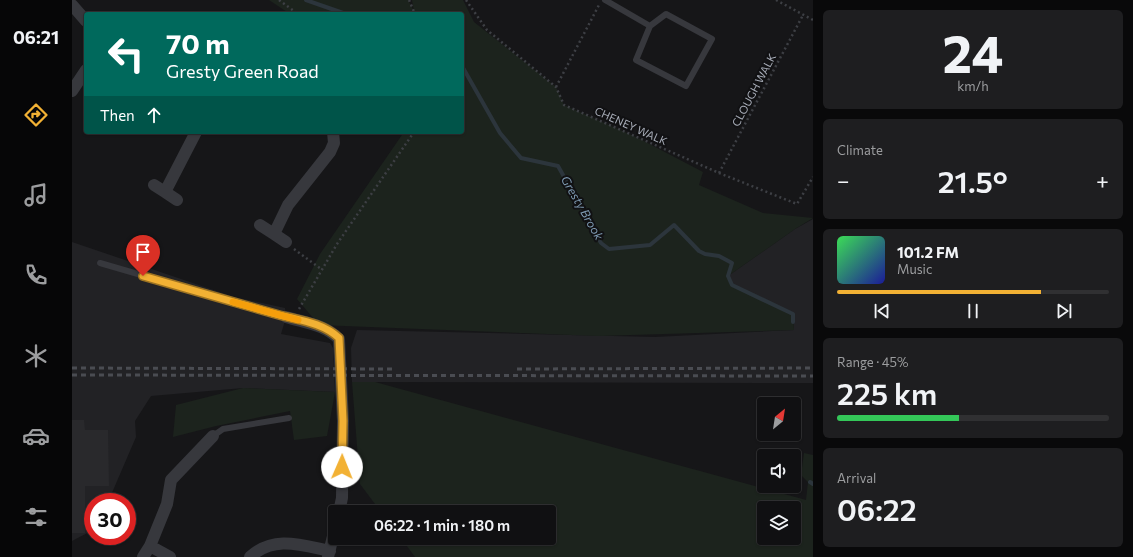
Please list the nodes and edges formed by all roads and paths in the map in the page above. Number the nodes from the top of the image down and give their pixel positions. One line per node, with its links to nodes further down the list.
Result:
1 (84, 0): 8 (street)
2 (279, 0): 9 (path)
3 (409, 0): 10 (path)
4 (466, 0): 16 (path, CHENEY WALK)
5 (602, 0): 16 (path)
6 (605, 0): 14 (lane)
7 (776, 0): 11 (path)
8 (74, 8): 12 (street)
9 (295, 12)
10 (415, 12)
11 (803, 15): 13 (path); 21 (path, CLOUGH WALK)
12 (84, 19)
13 (813, 20)
14 (650, 26): 14 (lane)
15 (84, 73): 17 (street)
16 (556, 87): 21 (path, CHENEY WALK)
17 (72, 90)
18 (195, 134): 24 (street)
19 (333, 134): 27 (street)
20 (413, 134): 30 (path)
21 (719, 173): 22 (path, CHENEY WALK)
22 (813, 177)
23 (154, 185): 24 (street)
24 (165, 192): 25 (street)
25 (177, 200)
26 (260, 225): 27 (street)
27 (274, 234): 28 (street)
28 (286, 242): 30 (path)
29 (100, 263): 31 (lane)
30 (321, 269): 31 (path)
31 (289, 318): 34 (street)
32 (289, 418): 33 (lane)
33 (213, 436): 35 (street)
34 (340, 505)
35 (150, 546): 37 (street); 38 (street)
36 (329, 554): 39 (street)
37 (143, 557)
38 (170, 557)
39 (250, 557)

